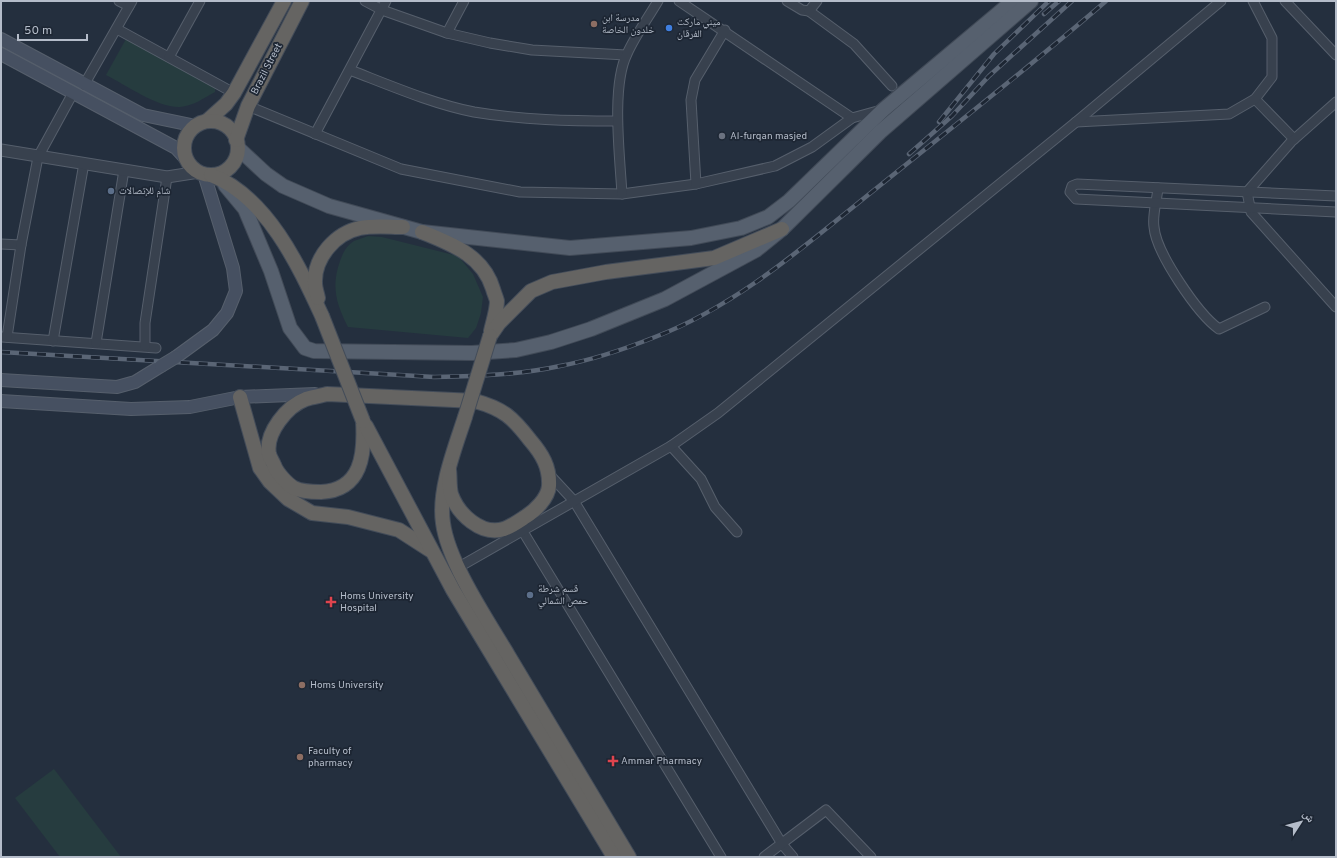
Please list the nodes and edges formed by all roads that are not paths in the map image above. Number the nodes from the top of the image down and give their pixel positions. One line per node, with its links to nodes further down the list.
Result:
1 (119, 1): 16 (street)
2 (200, 1): 26 (street)
3 (284, 1): 31 (highway, Brazil Street)
4 (302, 1): 34 (highway, Brazil Street)
5 (365, 1): 17 (street)
6 (464, 1): 21 (street)
7 (658, 1): 24 (street)
8 (679, 1): 20 (street)
9 (787, 1): 18 (street)
10 (817, 1): 18 (street)
11 (1013, 1): 35 (main road)
12 (1031, 1): 59 (main road)
13 (1221, 1): 38 (street)
14 (1253, 1): 32 (street)
15 (1285, 1): 25 (street)
16 (130, 4): 19 (street)
17 (384, 5): 21 (street); 27 (street)
18 (808, 11): 29 (street)
19 (117, 29): 26 (street); 28 (street)
20 (725, 30): 36 (street); 50 (street)
21 (447, 34): 24 (street)
22 (1, 39): 28 (main road)
23 (1, 54): 30 (main road)
24 (626, 55): 37 (street)
25 (1336, 55)
26 (169, 57): 31 (street)
27 (350, 70): 37 (street); 40 (street)
28 (84, 84): 39 (main road)
29 (892, 86)
30 (73, 93): 44 (street); 45 (main road)
31 (234, 93): 39 (highway, Brazil Street)
32 (1255, 99): 38 (street); 41 (street)
33 (1336, 102): 41 (street)
34 (248, 106): 40 (street); 42 (highway, Brazil Street)
35 (883, 110): 36 (street); 60 (main road)
36 (852, 118): 50 (street)
37 (617, 121): 53 (street)
38 (1076, 122): 77 (street)
39 (202, 124): 42 (highway); 45 (highway)
40 (316, 134): 53 (street)
41 (1294, 139): 52 (street)
42 (237, 144): 48 (highway); 58 (main road)
43 (1, 150): 44 (street)
44 (38, 157): 46 (street); 62 (street)
45 (186, 159): 48 (highway)
46 (84, 163): 47 (street); 68 (street)
47 (124, 170): 49 (street); 69 (street)
48 (204, 174): 49 (street); 59 (main road); 65 (highway); 72 (main road, bridge)
49 (167, 177): 70 (street)
50 (696, 184): 53 (street)
51 (1158, 188): 52 (street); 55 (street); 55 (street)
52 (1248, 192): 54 (street); 56 (street)
53 (622, 194)
54 (1336, 196)
55 (1156, 203): 56 (street); 64 (street)
56 (1250, 207): 57 (street); 63 (street)
57 (1336, 212)
58 (403, 227): 60 (main road); 65 (highway)
59 (782, 229): 66 (highway)
60 (422, 232): 66 (highway)
61 (1, 244): 62 (street)
62 (21, 245): 67 (street)
63 (1336, 307)
64 (1265, 308)
65 (322, 316): 76 (highway, bridge)
66 (490, 336): 78 (highway, bridge)
67 (4, 337): 68 (street)
68 (53, 341): 69 (street)
69 (96, 343): 70 (street)
70 (146, 346): 71 (street)
71 (156, 348)
72 (1, 380)
73 (327, 394): 74 (main road); 76 (highway); 79 (highway)
74 (240, 397): 75 (main road); 83 (highway)
75 (1, 401)
76 (363, 421): 83 (highway)
77 (671, 446): 80 (street); 82 (street)
78 (449, 470): 81 (highway); 84 (highway)
79 (548, 473): 80 (street); 81 (highway)
80 (574, 501): 81 (street); 85 (street)
81 (520, 526): 84 (street); 88 (street)
82 (737, 532)
83 (432, 552): 86 (highway)
84 (459, 566): 87 (highway)
85 (782, 844): 89 (street); 90 (street); 91 (street)
86 (614, 857)
87 (629, 857)
88 (721, 857)
89 (764, 857)
90 (793, 857)
91 (871, 857)

